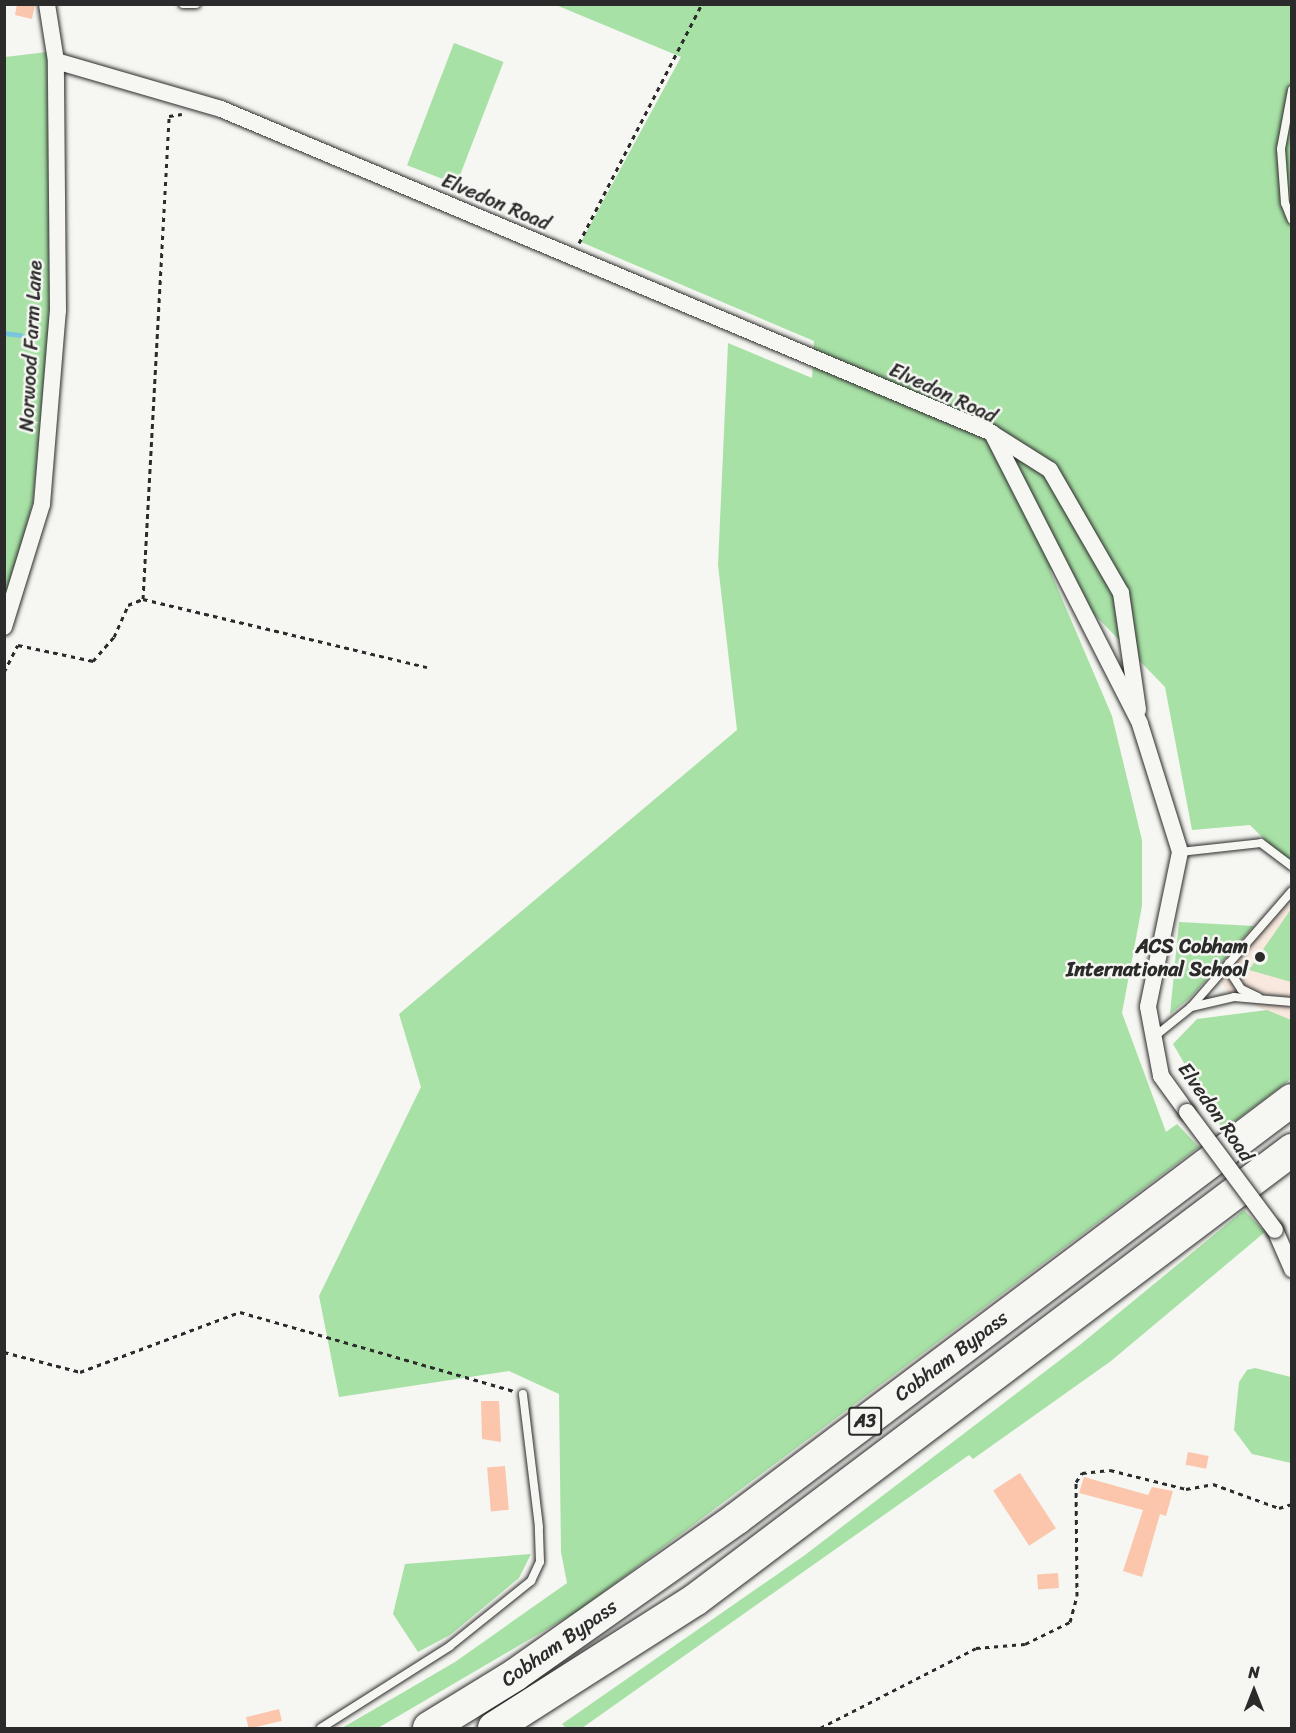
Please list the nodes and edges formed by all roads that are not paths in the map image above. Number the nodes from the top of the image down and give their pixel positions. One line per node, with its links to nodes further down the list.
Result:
1 (183, 4): 2 (lane)
2 (196, 4)
3 (50, 7): 4 (street, Norwood Farm Lane)
4 (56, 61): 7 (street, Elvedon Road); 8 (street, Norwood Farm Lane)
5 (1292, 90): 6 (lane)
6 (1292, 220)
7 (992, 434): 9 (street, Elvedon Road); 9 (street)
8 (4, 627)
9 (1140, 724): 10 (street, Elvedon Road)
10 (1180, 852): 11 (lane); 17 (street, Elvedon Road)
11 (1292, 866)
12 (1292, 891): 13 (lane)
13 (1229, 963): 14 (lane); 16 (lane)
14 (1263, 1000): 15 (lane); 16 (lane)
15 (1292, 1002)
16 (1191, 1007): 17 (lane)
17 (1154, 1037): 20 (street, Elvedon Road, bridge)
18 (1292, 1100): 23 (highway, Cobham Bypass / A3)
19 (1292, 1150): 24 (highway, Cobham Bypass / A3)
20 (1292, 1269)
21 (523, 1394): 22 (lane)
22 (321, 1728)
23 (429, 1728)
24 (494, 1728)

